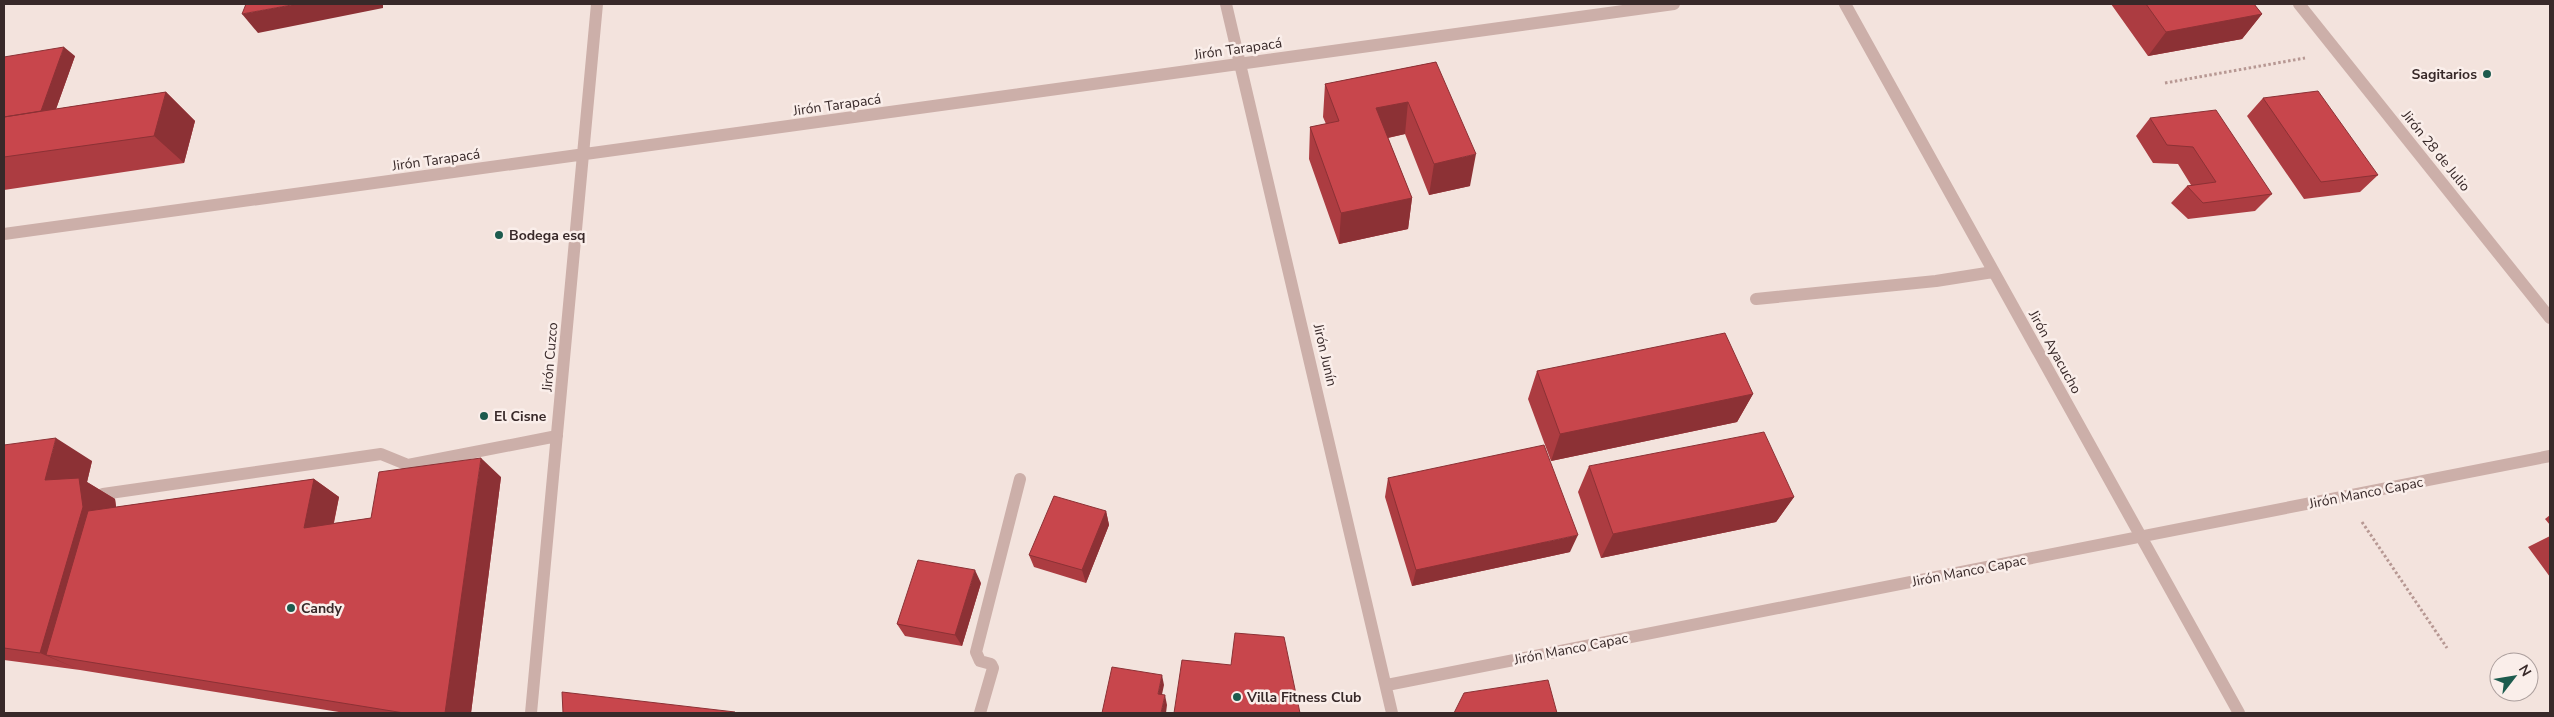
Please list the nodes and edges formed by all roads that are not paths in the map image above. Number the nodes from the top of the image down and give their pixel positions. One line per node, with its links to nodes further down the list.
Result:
1 (597, 4): 7 (street, Jirón Cuzco)
2 (1226, 4): 6 (street, Jirón Junín)
3 (1674, 4): 6 (street, Jirón Tarapacá)
4 (1845, 4): 9 (street, Jirón Ayacucho)
5 (2299, 4): 11 (street, Jirón 28 de Julio)
6 (1240, 64): 7 (street, Jirón Tarapacá); 17 (street, Jirón Junín)
7 (583, 155): 8 (street, Jirón Tarapacá); 12 (street, Jirón Cuzco)
8 (4, 234)
9 (1993, 272): 10 (street); 16 (street, Jirón Ayacucho)
10 (1756, 298)
11 (2550, 318)
12 (557, 436): 15 (street); 18 (street, Jirón Cuzco)
13 (2550, 456): 16 (street, Jirón Manco Capac)
14 (1020, 479): 19 (street)
15 (103, 494)
16 (2140, 537): 17 (street, Jirón Manco Capac); 21 (street, Jirón Ayacucho)
17 (1387, 685): 20 (street, Jirón Junín)
18 (531, 713)
19 (980, 713)
20 (1392, 713)
21 (2239, 713)

